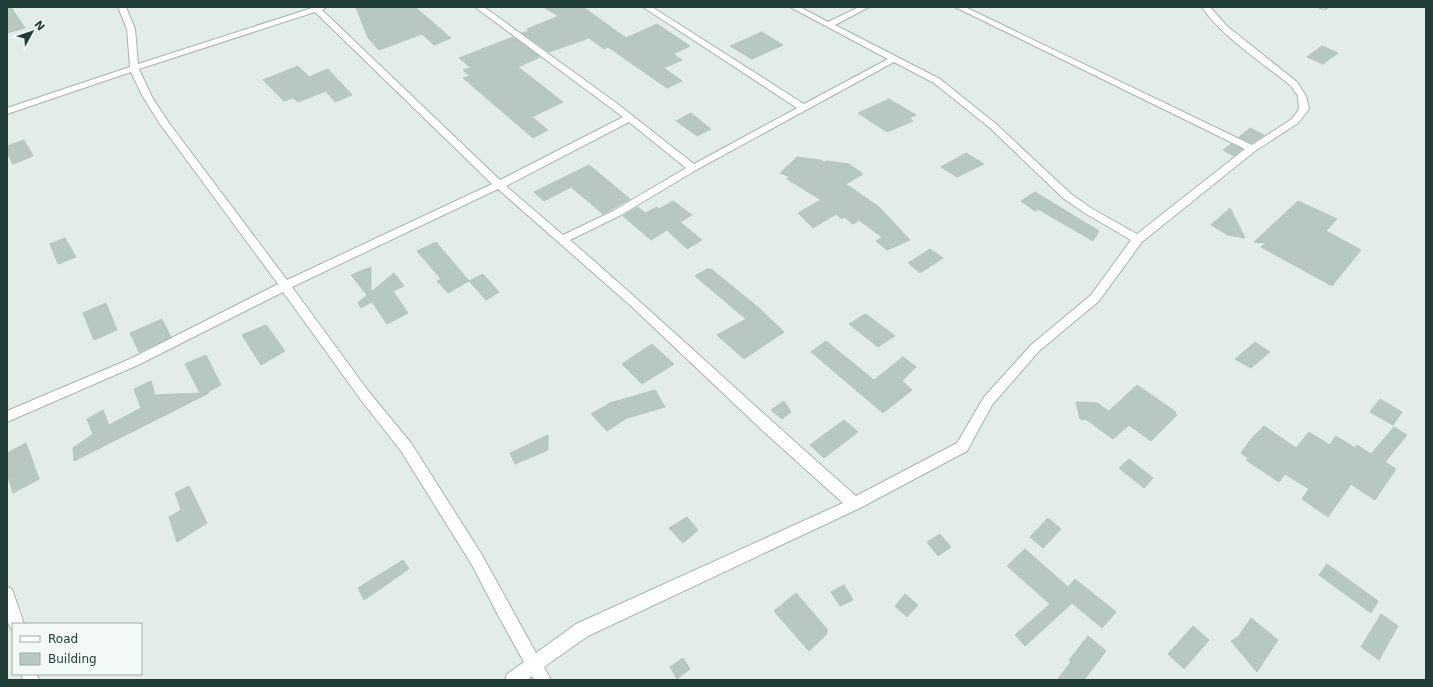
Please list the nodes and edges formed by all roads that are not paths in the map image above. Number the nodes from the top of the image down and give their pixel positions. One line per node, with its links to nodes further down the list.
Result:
1 (122, 7): 11 (street)
2 (479, 7): 14 (street)
3 (647, 7): 12 (street)
4 (794, 7): 9 (street)
5 (865, 7): 9 (street)
6 (960, 7): 15 (street)
7 (1206, 7): 15 (street)
8 (321, 8): 11 (street); 17 (street)
9 (828, 25): 10 (street)
10 (894, 59): 12 (street); 18 (street)
11 (134, 68): 13 (street); 20 (street)
12 (804, 108): 16 (street)
13 (7, 111)
14 (630, 118): 16 (street); 17 (street)
15 (1252, 149): 18 (street)
16 (693, 168): 19 (street)
17 (499, 185): 19 (street); 20 (street)
18 (1138, 239): 22 (street)
19 (561, 240): 22 (street)
20 (284, 286): 21 (street); 25 (street)
21 (7, 418)
22 (855, 504): 25 (street)
23 (7, 594): 24 (street)
24 (16, 623)
25 (534, 664): 26 (street); 27 (street)
26 (513, 680)
27 (543, 680)

